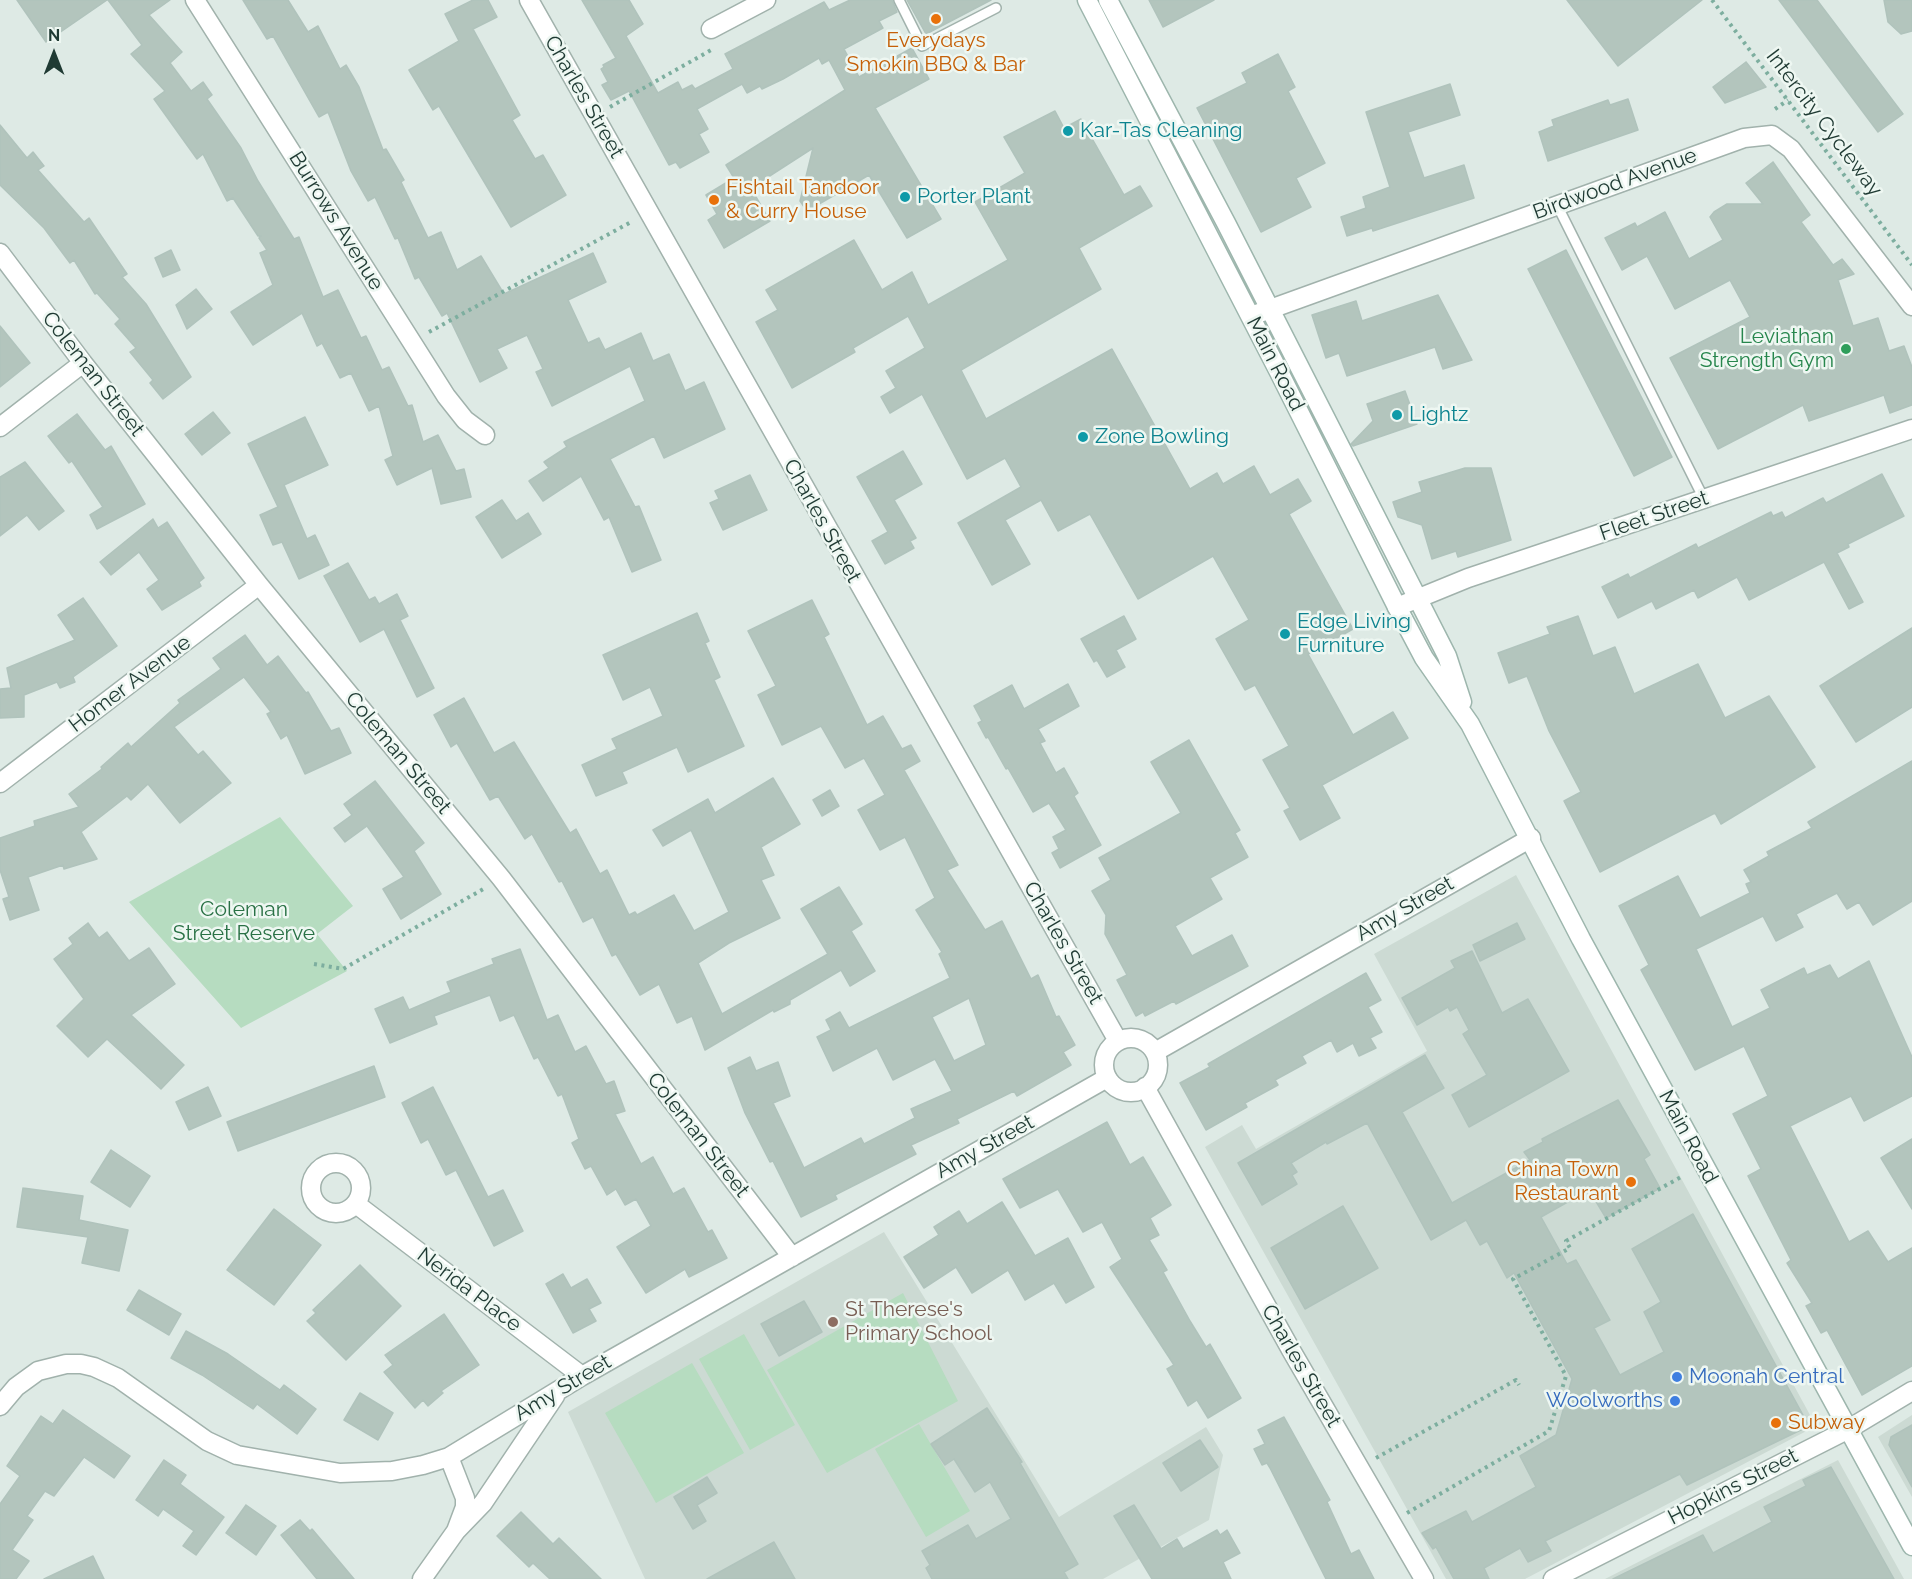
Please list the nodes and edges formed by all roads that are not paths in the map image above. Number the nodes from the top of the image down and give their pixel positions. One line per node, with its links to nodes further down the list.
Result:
1 (195, 0): 17 (street, Burrows Avenue)
2 (529, 0): 25 (street, Charles Street)
3 (766, 0): 8 (street)
4 (899, 0): 7 (lane)
5 (1087, 0): 13 (street, Main Road)
6 (1108, 0): 12 (street, Main Road)
7 (996, 8)
8 (715, 38)
9 (1557, 205): 11 (street, Birdwood Avenue); 12 (street, Birdwood Avenue); 18 (lane)
10 (0, 253): 14 (street, Coleman Street)
11 (1912, 306)
12 (1270, 308): 13 (street, Birdwood Avenue); 20 (street, Main Road)
13 (1251, 316): 21 (street, Main Road)
14 (83, 363): 15 (street); 19 (street, Coleman Street)
15 (0, 427)
16 (1912, 429): 18 (street, Fleet Street)
17 (485, 435)
18 (1704, 499): 20 (street, Fleet Street)
19 (259, 585): 23 (street, Homer Avenue); 30 (street, Coleman Street)
20 (1416, 598): 21 (street, Fleet Street); 22 (street, Main Road)
21 (1397, 607): 22 (street, Main Road)
22 (1470, 724): 24 (street, Main Road)
23 (0, 783)
24 (1531, 838): 26 (street, Amy Street); 35 (street, Main Road)
25 (1118, 1041): 26 (street); 27 (street)
26 (1155, 1052): 28 (street)
27 (1107, 1078): 28 (street); 30 (street, Amy Street)
28 (1145, 1087): 40 (street, Charles Street)
29 (356, 1204): 31 (street, Nerida Place)
30 (792, 1257): 31 (street, Amy Street)
31 (582, 1376): 32 (street, Amy Street)
32 (560, 1390): 36 (street, Amy Street); 37 (street)
33 (1912, 1392): 35 (street, Hopkins Street)
34 (0, 1406): 36 (street, Amy Street)
35 (1847, 1430): 38 (street, Main Road); 41 (street, Hopkins Street)
36 (450, 1457): 37 (street)
37 (456, 1531): 39 (street)
38 (1912, 1546)
39 (422, 1579)
40 (1424, 1579)
41 (1553, 1579)

